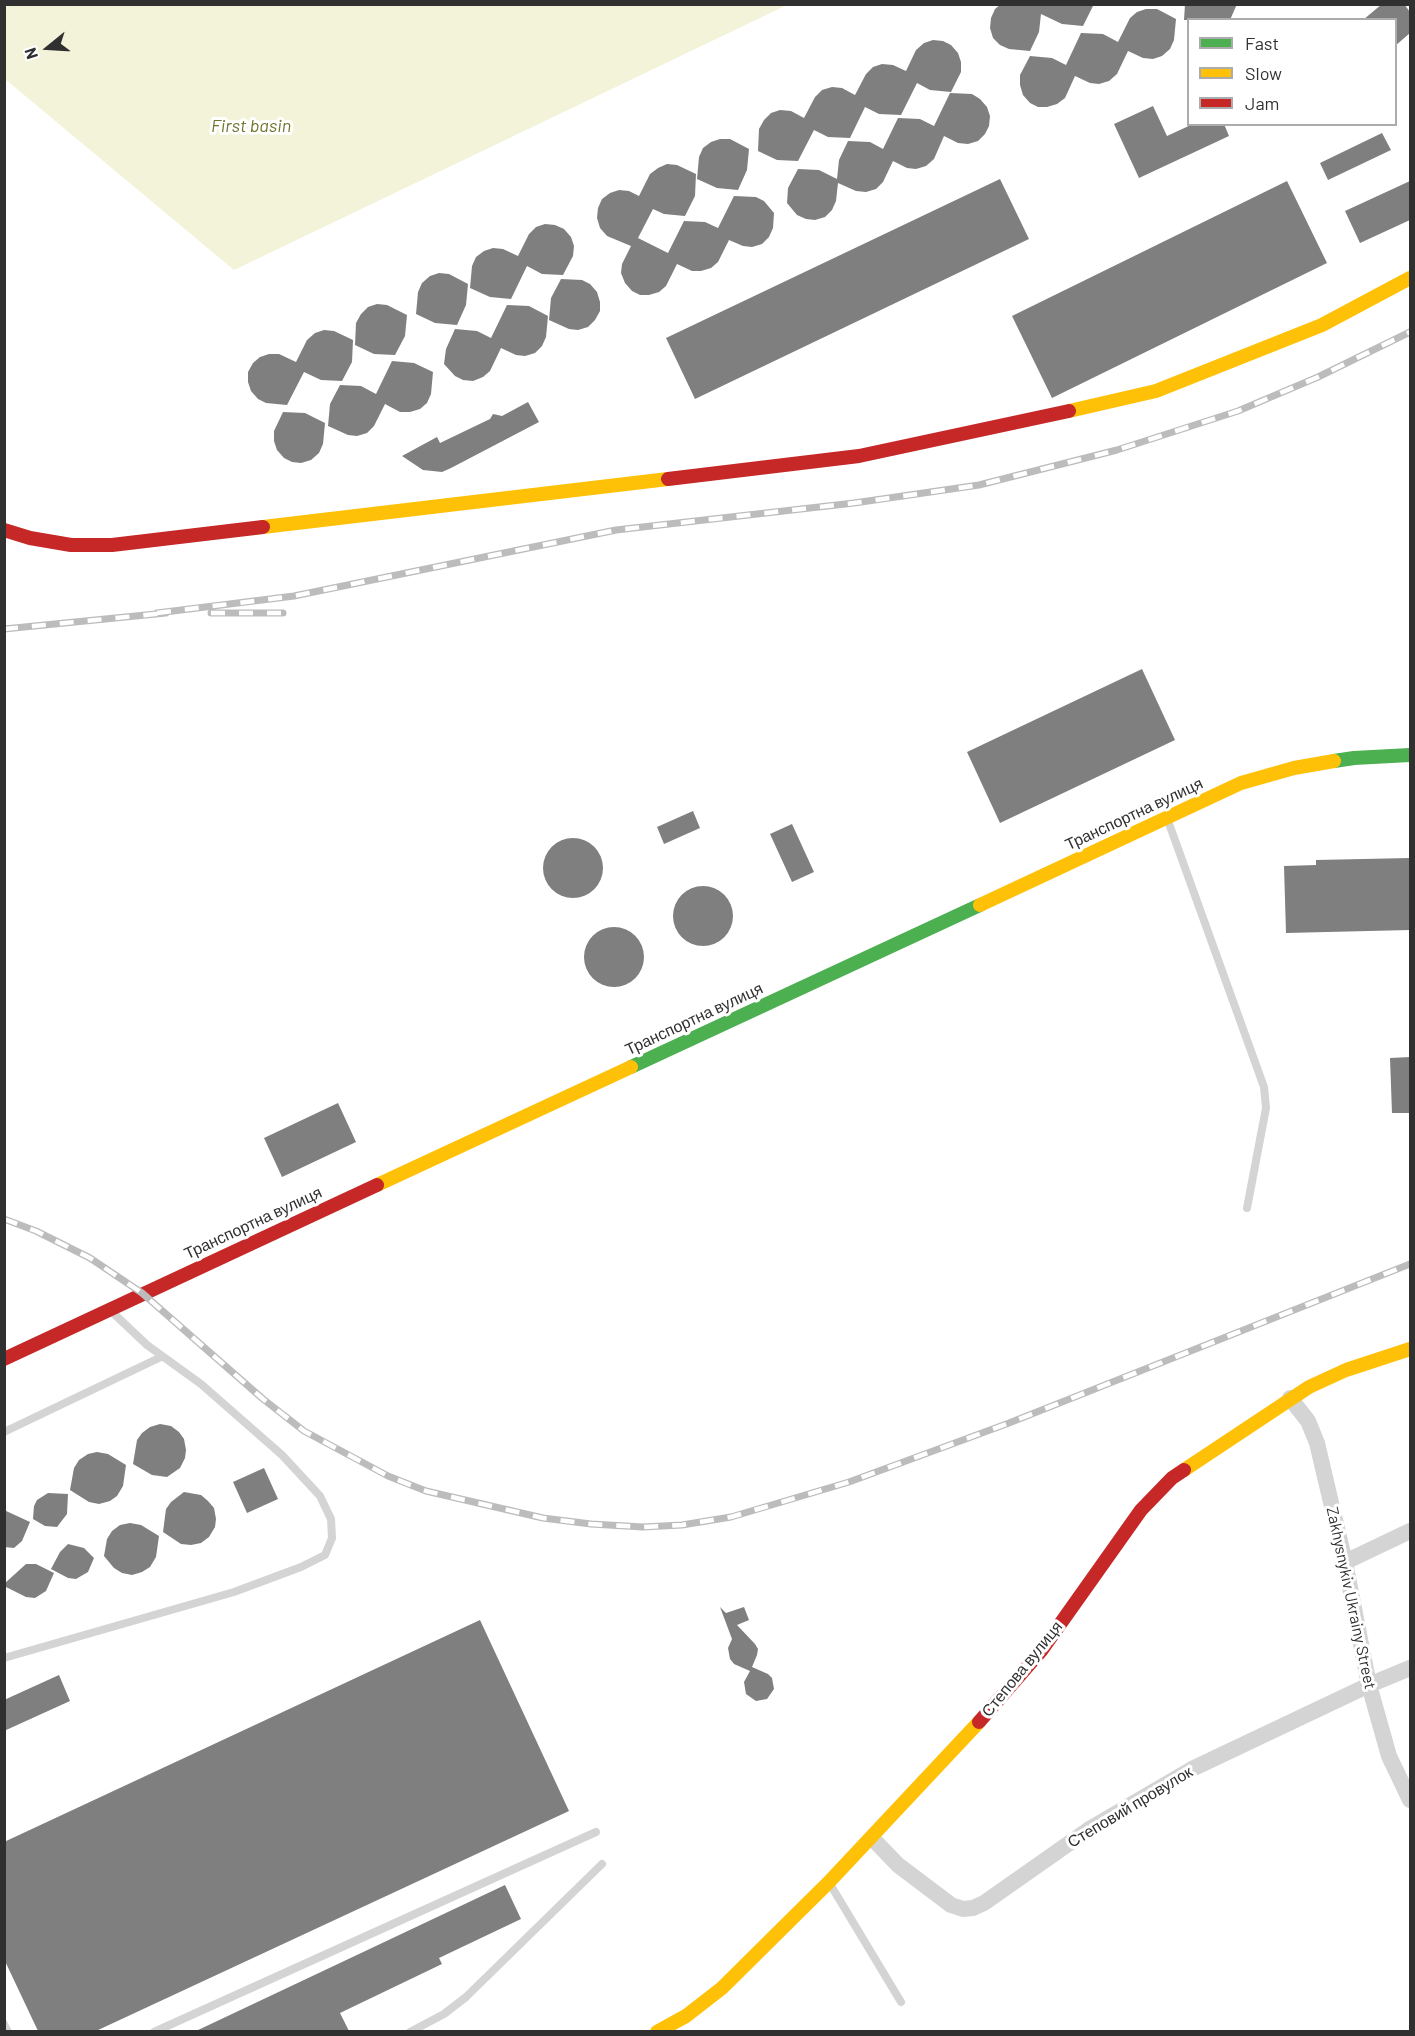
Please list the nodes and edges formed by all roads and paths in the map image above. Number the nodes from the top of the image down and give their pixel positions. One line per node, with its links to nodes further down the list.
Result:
1 (1410, 278): 2 (street)
2 (4, 530)
3 (1410, 756): 4 (street, Транспортна вулиця)
4 (1166, 817): 5 (lane); 6 (street, Транспортна вулиця)
5 (1247, 1208)
6 (109, 1309): 8 (lane); 9 (street, Транспортна вулиця)
7 (1410, 1348): 10 (street, Степова вулиця)
8 (161, 1357): 11 (lane); 14 (lane)
9 (4, 1359)
10 (1290, 1398): 13 (street, Zakhysnykiv Ukrainy Street); 19 (street, Степова вулиця)
11 (4, 1432)
12 (1410, 1531): 13 (street)
13 (1346, 1562): 16 (street, Zakhysnykiv Ukrainy Street)
14 (4, 1658)
15 (1410, 1668): 16 (street, Степовий провулок)
16 (1369, 1685): 17 (street, Zakhysnykiv Ukrainy Street); 19 (street, Степовий провулок)
17 (1410, 1800)
18 (596, 1832): 25 (lane)
19 (872, 1838): 21 (street, Степова вулиця)
20 (602, 1863): 26 (lane)
21 (829, 1882): 22 (lane); 27 (street, Степова вулиця)
22 (901, 2002)
23 (4, 2024): 24 (lane)
24 (8, 2031)
25 (154, 2031)
26 (410, 2031)
27 (657, 2031)

